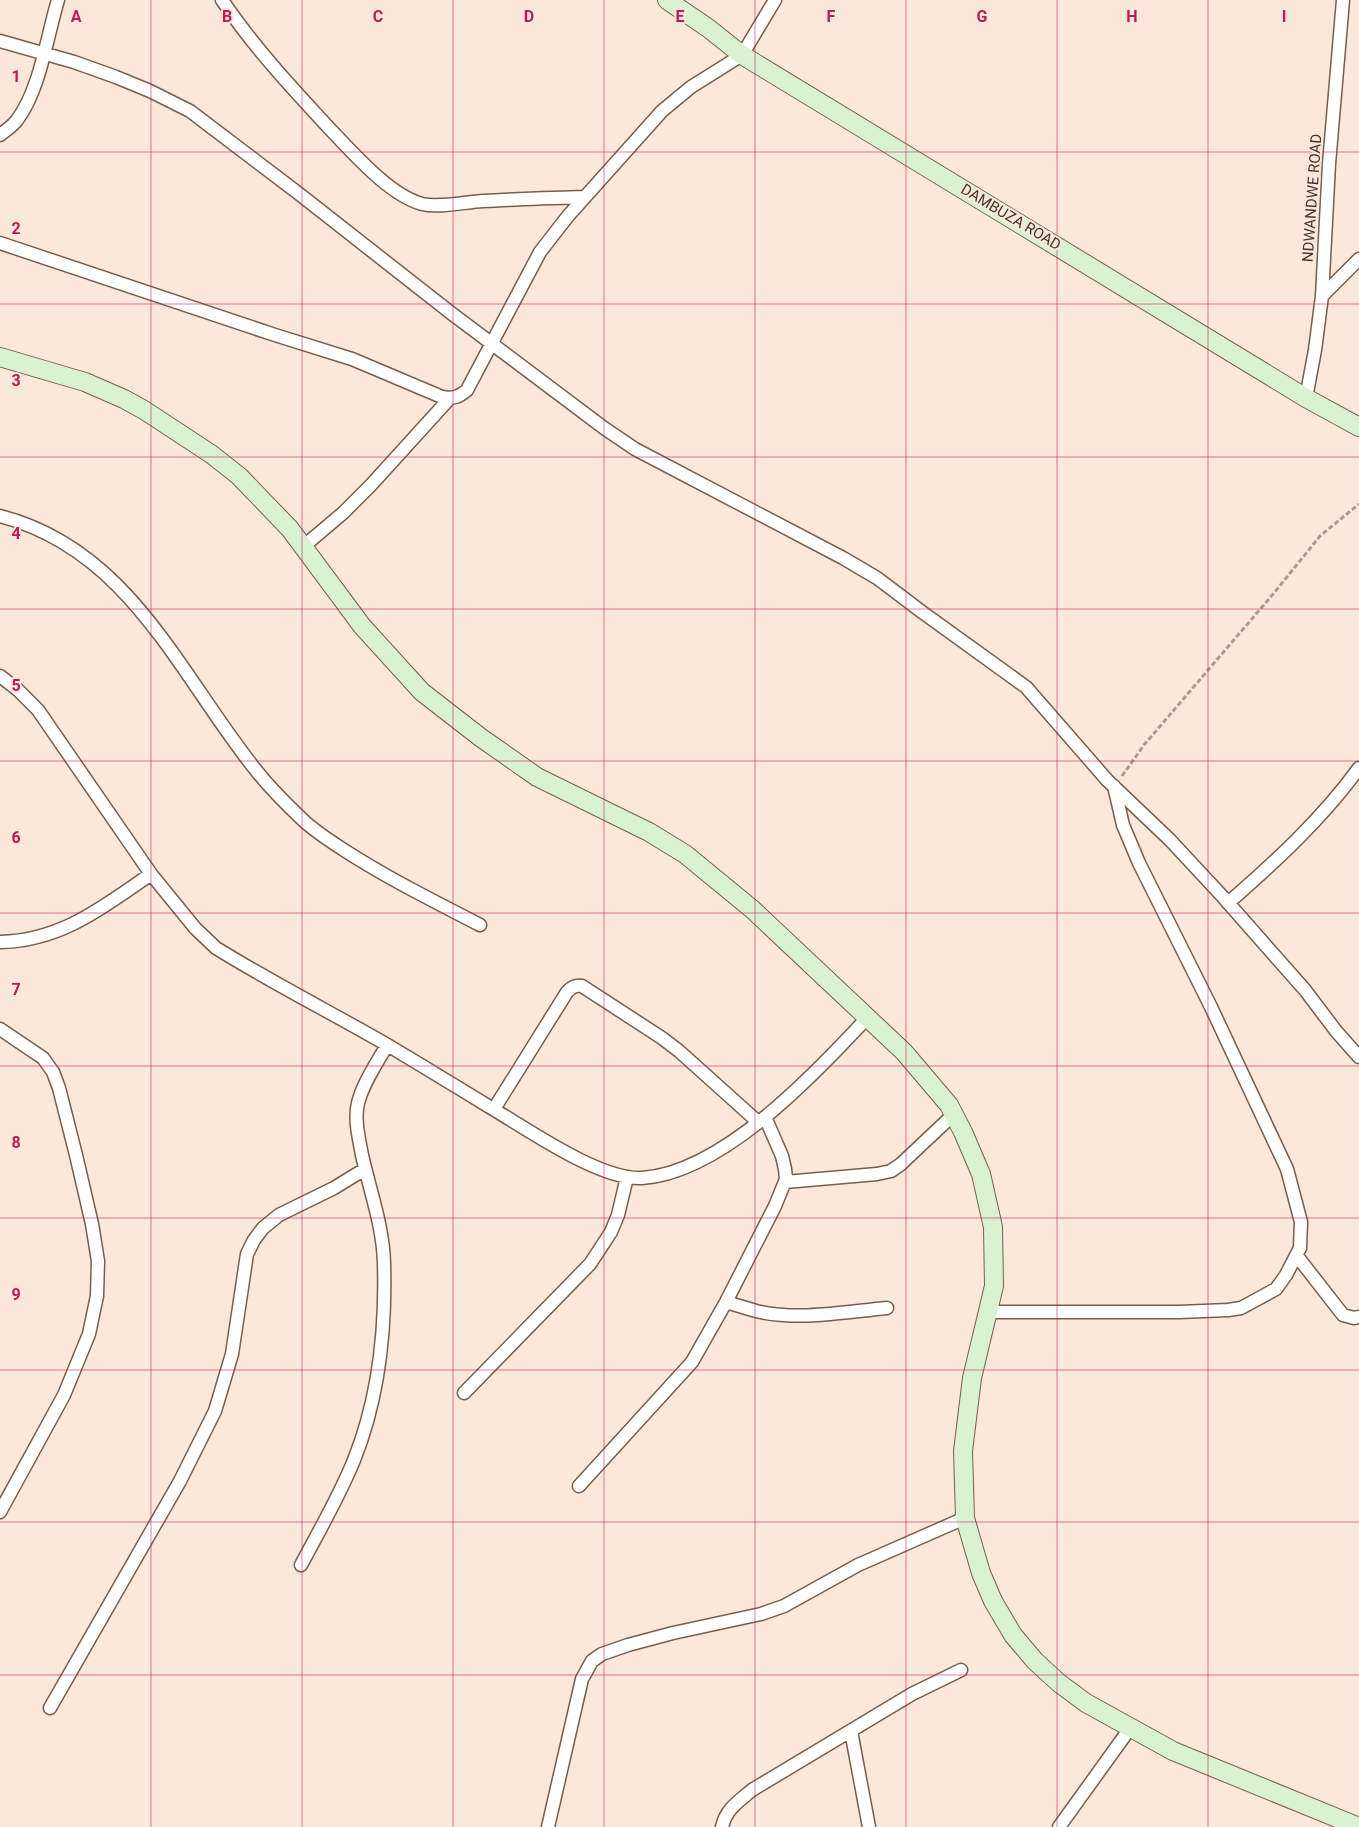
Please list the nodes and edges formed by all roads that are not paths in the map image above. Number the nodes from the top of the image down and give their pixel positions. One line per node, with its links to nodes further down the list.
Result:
1 (58, 0): 7 (street)
2 (222, 0): 10 (street)
3 (667, 0): 8 (street, DAMBUZA ROAD)
4 (775, 0): 8 (street)
5 (1343, 0): 13 (street, NDWANDWE ROAD)
6 (0, 41): 7 (street)
7 (44, 54): 9 (street); 14 (street)
8 (742, 55): 10 (street); 17 (street, DAMBUZA ROAD)
9 (0, 135)
10 (585, 197): 14 (street)
11 (0, 243): 16 (street)
12 (1359, 259): 13 (street)
13 (1322, 296): 17 (street, NDWANDWE ROAD)
14 (491, 344): 16 (street); 23 (street)
15 (0, 357): 20 (street)
16 (450, 398): 20 (street)
17 (1306, 398): 18 (street, DAMBUZA ROAD)
18 (1359, 427)
19 (0, 516): 26 (street)
20 (304, 546): 28 (street)
21 (0, 676): 24 (street)
22 (1359, 768): 25 (street)
23 (1114, 786): 25 (street); 38 (street)
24 (151, 874): 27 (street); 30 (street)
25 (1228, 903): 31 (street)
26 (480, 925)
27 (0, 942)
28 (867, 1018): 33 (street); 34 (street)
29 (0, 1030): 45 (street)
30 (387, 1045): 32 (street); 35 (street)
31 (1359, 1057)
32 (494, 1109): 34 (street); 36 (street)
33 (954, 1114): 37 (street); 41 (street)
34 (761, 1119): 36 (street); 37 (street)
35 (365, 1169): 47 (street); 49 (street)
36 (627, 1177): 43 (street)
37 (785, 1182): 39 (street)
38 (1297, 1256): 41 (street); 42 (street)
39 (726, 1302): 40 (street); 44 (street)
40 (887, 1308)
41 (988, 1312): 46 (street)
42 (1359, 1317)
43 (464, 1392)
44 (579, 1486)
45 (0, 1512)
46 (965, 1518): 50 (street); 52 (street)
47 (301, 1565)
48 (961, 1670): 51 (street)
49 (50, 1708)
50 (1131, 1727): 55 (street); 56 (street)
51 (851, 1731): 53 (street); 54 (street)
52 (548, 1827)
53 (722, 1827)
54 (869, 1827)
55 (1060, 1827)
56 (1359, 1827)

